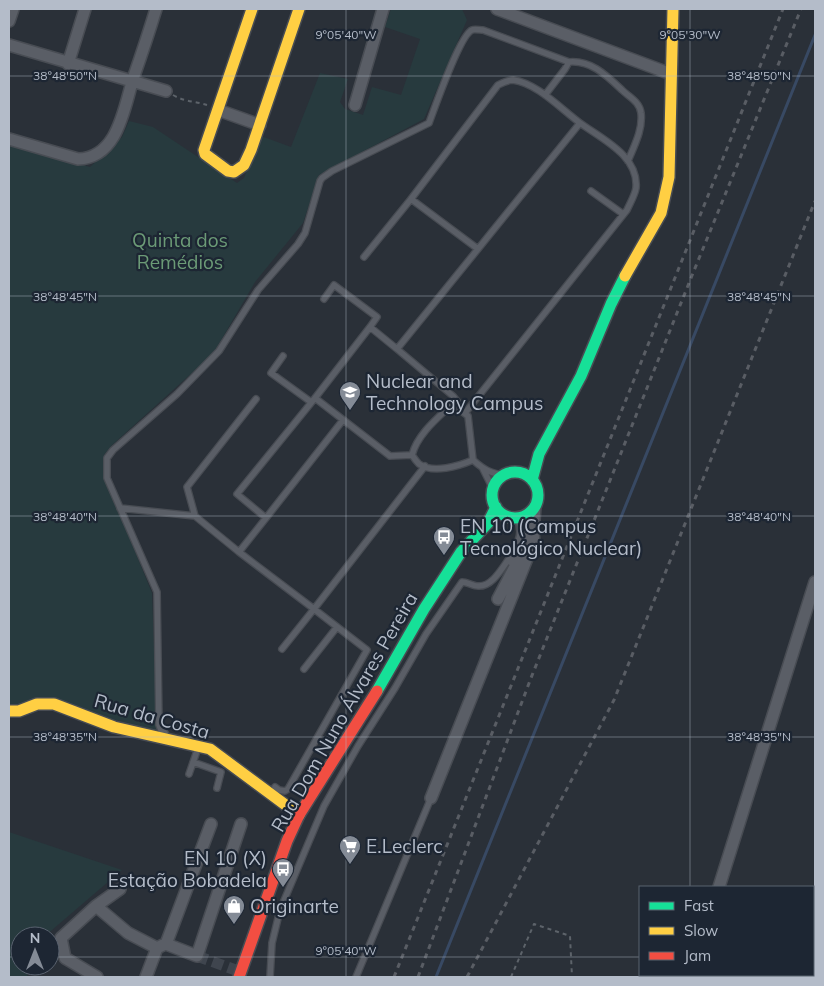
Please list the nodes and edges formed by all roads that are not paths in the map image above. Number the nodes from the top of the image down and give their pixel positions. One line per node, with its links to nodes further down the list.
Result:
1 (13, 9): 9 (street)
2 (85, 9): 12 (street)
3 (156, 9): 14 (street)
4 (252, 9): 18 (main road)
5 (299, 9): 20 (main road)
6 (383, 9): 17 (street)
7 (497, 9): 13 (street)
8 (673, 9): 13 (main road)
9 (9, 21)
10 (9, 46): 12 (street)
11 (568, 62): 16 (lane); 22 (lane); 47 (lane)
12 (68, 64): 14 (street)
13 (671, 74): 37 (main road)
14 (132, 82): 15 (street); 21 (street)
15 (166, 91)
16 (545, 95): 19 (lane); 24 (lane)
17 (356, 105)
18 (218, 110): 20 (street); 20 (main road)
19 (580, 124): 22 (lane); 26 (lane)
20 (260, 125)
21 (9, 139)
22 (628, 161): 25 (lane)
23 (591, 191): 25 (lane)
24 (411, 199): 26 (lane); 27 (lane)
25 (623, 214): 35 (lane)
26 (478, 249): 30 (lane)
27 (364, 257)
28 (324, 299): 29 (lane)
29 (370, 327): 30 (lane); 33 (lane)
30 (397, 349): 34 (lane)
31 (283, 356): 33 (lane)
32 (256, 399): 48 (lane)
33 (313, 400): 36 (lane); 50 (lane)
34 (448, 408): 35 (lane); 38 (lane)
35 (465, 413): 39 (lane)
36 (344, 420): 38 (lane); 50 (lane)
37 (539, 454): 42 (main road); 44 (main road)
38 (412, 455): 40 (lane)
39 (473, 460): 40 (lane); 41 (lane)
40 (425, 466): 57 (lane)
41 (483, 469): 43 (lane); 45 (lane)
42 (517, 472): 43 (main road); 44 (main road)
43 (504, 475): 45 (main road)
44 (532, 480): 46 (main road)
45 (494, 502): 49 (main road); 52 (main road, Rua Dom Nuno Álvares Pereira)
46 (535, 507): 51 (main road); 53 (street)
47 (120, 508): 48 (lane); 63 (lane)
48 (195, 516): 55 (lane)
49 (505, 516): 51 (main road); 52 (main road)
50 (266, 518): 55 (lane)
51 (520, 518): 54 (street)
52 (488, 523): 69 (main road, Rua Dom Nuno Álvares Pereira)
53 (533, 532): 54 (street); 68 (street)
54 (521, 542): 79 (lane)
55 (239, 552): 57 (lane)
56 (815, 582): 72 (street)
57 (314, 609): 58 (lane); 59 (lane)
58 (336, 626): 60 (lane); 66 (lane)
59 (282, 649)
60 (304, 669)
61 (14, 711): 62 (main road, Rua da Costa)
62 (199, 746): 64 (lane); 69 (main road, Rua da Costa)
63 (238, 761)
64 (193, 762): 65 (lane); 67 (lane)
65 (189, 774)
66 (272, 785)
67 (217, 788)
68 (431, 798): 80 (lane)
69 (299, 814): 78 (main road, Rua Dom Nuno Álvares Pereira)
70 (211, 824): 75 (street)
71 (240, 824): 75 (street)
72 (719, 886)
73 (120, 889): 74 (street)
74 (96, 906): 75 (street); 76 (street)
75 (162, 946): 77 (street)
76 (97, 977)
77 (146, 977)
78 (239, 977)
79 (270, 977)
80 (356, 977)

